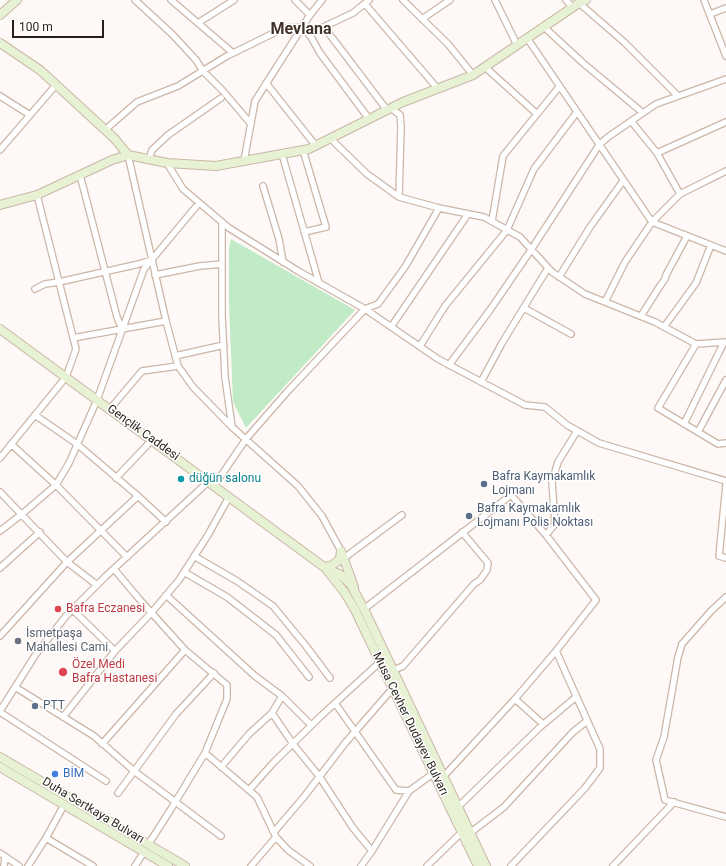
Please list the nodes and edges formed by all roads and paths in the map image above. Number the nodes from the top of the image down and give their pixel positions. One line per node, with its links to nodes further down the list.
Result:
1 (17, 0): 17 (main road)
2 (135, 0): 30 (street)
3 (171, 0): 20 (street)
4 (234, 0): 20 (street)
5 (295, 0): 18 (street)
6 (322, 0): 18 (street)
7 (403, 0): 19 (street)
8 (450, 0): 19 (street)
9 (495, 0): 26 (street)
10 (566, 0): 14 (street)
11 (704, 0): 16 (street)
12 (582, 1): 14 (main road); 38 (street)
13 (367, 2): 22 (street); 36 (street)
14 (572, 8): 23 (main road)
15 (726, 8): 16 (street)
16 (710, 14): 28 (street)
17 (0, 15)
18 (310, 15): 21 (street)
19 (422, 19): 31 (street)
20 (198, 23): 27 (street)
21 (302, 27): 22 (street); 27 (street); 33 (street); 45 (street)
22 (324, 27): 40 (street)
23 (544, 27): 24 (main road); 42 (street)
24 (527, 38): 26 (main road); 35 (street)
25 (0, 43): 34 (main road)
26 (517, 45): 29 (main road)
27 (234, 53): 30 (street)
28 (726, 56)
29 (485, 67): 31 (main road); 43 (street)
30 (203, 71): 48 (street); 49 (street)
31 (473, 75): 36 (main road)
32 (726, 79): 38 (street)
33 (266, 83): 48 (street); 52 (street)
34 (56, 85): 44 (street); 49 (main road)
35 (559, 87): 41 (street); 43 (street)
36 (438, 88): 40 (main road)
37 (0, 96): 44 (street)
38 (678, 96): 42 (street)
39 (221, 98): 58 (street)
40 (389, 109): 45 (main road); 67 (street)
41 (577, 112): 51 (street); 75 (street)
42 (643, 113): 46 (street)
43 (537, 114): 73 (street)
44 (30, 115): 53 (street)
45 (369, 119): 50 (main road)
46 (631, 121): 51 (street); 55 (street)
47 (726, 122): 55 (street)
48 (251, 124): 59 (street)
49 (105, 130): 57 (main road)
50 (330, 138): 52 (main road); 67 (street)
51 (599, 145): 63 (street); 79 (street)
52 (316, 146): 54 (main road)
53 (0, 150)
54 (303, 150): 56 (main road); 76 (street)
55 (657, 153): 65 (street)
56 (282, 154): 59 (main road); 76 (street)
57 (128, 155): 58 (main road); 62 (main road); 81 (street)
58 (149, 159): 60 (main road)
59 (244, 161): 60 (main road)
60 (167, 163): 68 (street)
61 (726, 171): 65 (street)
62 (80, 175): 66 (main road); 85 (street)
63 (623, 181): 74 (street); 87 (street)
64 (263, 186): 82 (street)
65 (680, 194): 74 (street)
66 (36, 195): 69 (main road); 88 (street)
67 (399, 197): 70 (street)
68 (199, 203): 72 (street); 81 (street)
69 (0, 205)
70 (439, 208): 71 (street); 93 (street)
71 (468, 214): 73 (street); 97 (street)
72 (222, 222): 82 (street); 83 (street)
73 (492, 222): 75 (street)
74 (652, 222): 77 (street); 91 (street)
75 (507, 230): 79 (street); 105 (street)
76 (304, 232): 89 (street)
77 (687, 236): 78 (street); 94 (street)
78 (711, 245): 80 (street); 96 (street)
79 (532, 250): 84 (street); 107 (street)
80 (726, 250)
81 (151, 260): 85 (street); 86 (street); 99 (street)
82 (283, 262): 89 (street)
83 (222, 264): 86 (street); 104 (street)
84 (548, 268): 87 (street); 92 (street)
85 (104, 271): 88 (street); 99 (street)
86 (155, 275): 95 (street)
87 (559, 277): 91 (street)
88 (59, 282): 90 (street); 101 (street)
89 (319, 283): 93 (street)
90 (35, 289)
91 (605, 302): 94 (street)
92 (524, 308): 100 (street); 111 (street)
93 (365, 309): 97 (street); 119 (street)
94 (642, 316): 96 (street)
95 (166, 321): 99 (street); 106 (street)
96 (664, 326): 103 (street)
97 (391, 327): 105 (street)
98 (0, 329): 109 (main road, Gençlik Caddesi)
99 (122, 329): 101 (street); 112 (street)
100 (571, 334)
101 (74, 338): 109 (street)
102 (725, 342): 103 (street); 115 (street)
103 (696, 344): 115 (street)
104 (224, 345): 106 (street); 116 (street)
105 (420, 346): 107 (street)
106 (175, 356): 108 (street)
107 (449, 365): 111 (street)
108 (178, 366): 113 (street); 116 (street)
109 (66, 377): 112 (main road, Gençlik Caddesi); 114 (street)
110 (726, 380): 118 (street)
111 (481, 382): 117 (street)
112 (97, 400): 113 (main road, Gençlik Caddesi); 123 (street)
113 (110, 409): 120 (main road, Gençlik Caddesi)
114 (35, 415): 122 (street); 123 (street)
115 (684, 424): 118 (street)
116 (232, 427): 119 (street)
117 (577, 431): 127 (street); 141 (street)
118 (698, 432): 121 (street)
119 (246, 439): 128 (street); 142 (street)
120 (152, 440): 126 (street); 128 (main road, Gençlik Caddesi)
121 (726, 442)
122 (11, 444): 124 (street); 129 (street)
123 (77, 444): 126 (street); 129 (street)
124 (2, 450): 125 (street)
125 (0, 458)
126 (116, 478): 132 (street)
127 (726, 481)
128 (211, 484): 133 (main road, Gençlik Caddesi); 136 (street)
129 (56, 485): 134 (street); 137 (street)
130 (726, 485): 145 (street)
131 (0, 492): 134 (street)
132 (138, 496): 136 (street); 137 (street)
133 (229, 497): 143 (street); 147 (main road, Gençlik Caddesi)
134 (22, 514): 138 (street); 139 (street)
135 (402, 515): 142 (street)
136 (166, 522): 144 (street)
137 (100, 530): 144 (street); 146 (street)
138 (0, 531)
139 (40, 532): 146 (street); 148 (street)
140 (462, 532): 141 (street); 157 (street); 165 (street)
141 (546, 535): 163 (street)
142 (343, 555): 147 (main road); 151 (main road); 154 (main road, Musa Cevher Dudayev Bulvarı)
143 (194, 556): 150 (street); 168 (street)
144 (127, 557): 149 (street)
145 (726, 558)
146 (67, 562): 152 (street); 160 (street)
147 (324, 566): 151 (main road, Musa Cevher Dudayev Bulvarı); 153 (main road, Musa Cevher Dudayev Bulvarı)
148 (0, 568)
149 (114, 569): 152 (street); 159 (street)
150 (184, 572): 155 (street); 167 (street)
151 (341, 575): 153 (main road); 154 (main road, Musa Cevher Dudayev Bulvarı)
152 (97, 585): 158 (street)
153 (339, 585): 164 (main road, Musa Cevher Dudayev Bulvarı)
154 (356, 591): 157 (main road, Musa Cevher Dudayev Bulvarı)
155 (166, 595): 159 (street); 171 (street)
156 (726, 597): 196 (street)
157 (364, 608): 165 (main road, Musa Cevher Dudayev Bulvarı)
158 (72, 609): 162 (street); 169 (street)
159 (152, 612): 161 (street); 162 (street)
160 (0, 636)
161 (185, 650): 166 (street); 182 (street)
162 (115, 651): 177 (street)
163 (556, 651): 172 (street); 173 (street)
164 (380, 662): 170 (main road, Musa Cevher Dudayev Bulvarı); 174 (street)
165 (394, 670): 191 (main road, Musa Cevher Dudayev Bulvarı)
166 (214, 673): 184 (street); 188 (street)
167 (309, 677)
168 (330, 678)
169 (15, 687): 175 (street); 177 (street)
170 (393, 688): 181 (street); 189 (main road, Musa Cevher Dudayev Bulvarı)
171 (282, 696): 176 (street); 180 (street)
172 (576, 697): 178 (street); 179 (street)
173 (515, 699): 179 (street); 191 (street)
174 (335, 703): 180 (street); 181 (street)
175 (0, 712): 192 (street)
176 (272, 713): 183 (street); 187 (street)
177 (64, 717): 182 (street)
178 (587, 721): 201 (street); 221 (street)
179 (543, 724): 199 (street)
180 (311, 726): 183 (street)
181 (355, 732): 190 (street); 194 (street)
182 (102, 744): 188 (street)
183 (292, 744): 190 (street); 193 (street)
184 (205, 753): 187 (street); 197 (street)
185 (0, 757): 205 (main road, Duha Sertkaya Bulvarı)
186 (0, 767): 198 (main road, Duha Sertkaya Bulvarı)
187 (222, 767): 193 (street)
188 (134, 771): 195 (street); 197 (street)
189 (434, 773): 194 (street); 201 (main road, Musa Cevher Dudayev Bulvarı)
190 (319, 776): 202 (street); 206 (street)
191 (444, 776): 199 (main road, Musa Cevher Dudayev Bulvarı)
192 (106, 781)
193 (248, 790): 202 (street)
194 (410, 791): 206 (street)
195 (118, 793)
196 (674, 802): 200 (street); 222 (street)
197 (175, 803): 203 (street); 205 (street)
198 (64, 805): 204 (street); 205 (main road, Duha Sertkaya Bulvarı)
199 (458, 807): 201 (main road, Musa Cevher Dudayev Bulvarı)
200 (726, 817)
201 (466, 832): 218 (street); 219 (main road, Musa Cevher Dudayev Bulvarı); 220 (main road, Musa Cevher Dudayev Bulvarı)
202 (275, 834): 215 (street); 216 (street)
203 (221, 836)
204 (46, 838): 210 (street); 211 (street)
205 (146, 848): 212 (street); 213 (main road, Duha Sertkaya Bulvarı); 214 (main road, Duha Sertkaya Bulvarı)
206 (372, 852): 217 (street)
207 (2, 855): 208 (street); 209 (street)
208 (4, 866)
209 (19, 866)
210 (28, 866)
211 (93, 866)
212 (135, 866)
213 (168, 866)
214 (185, 866)
215 (251, 866)
216 (310, 866)
217 (362, 866)
218 (427, 866)
219 (478, 866)
220 (486, 866)
221 (511, 866)
222 (613, 866)

